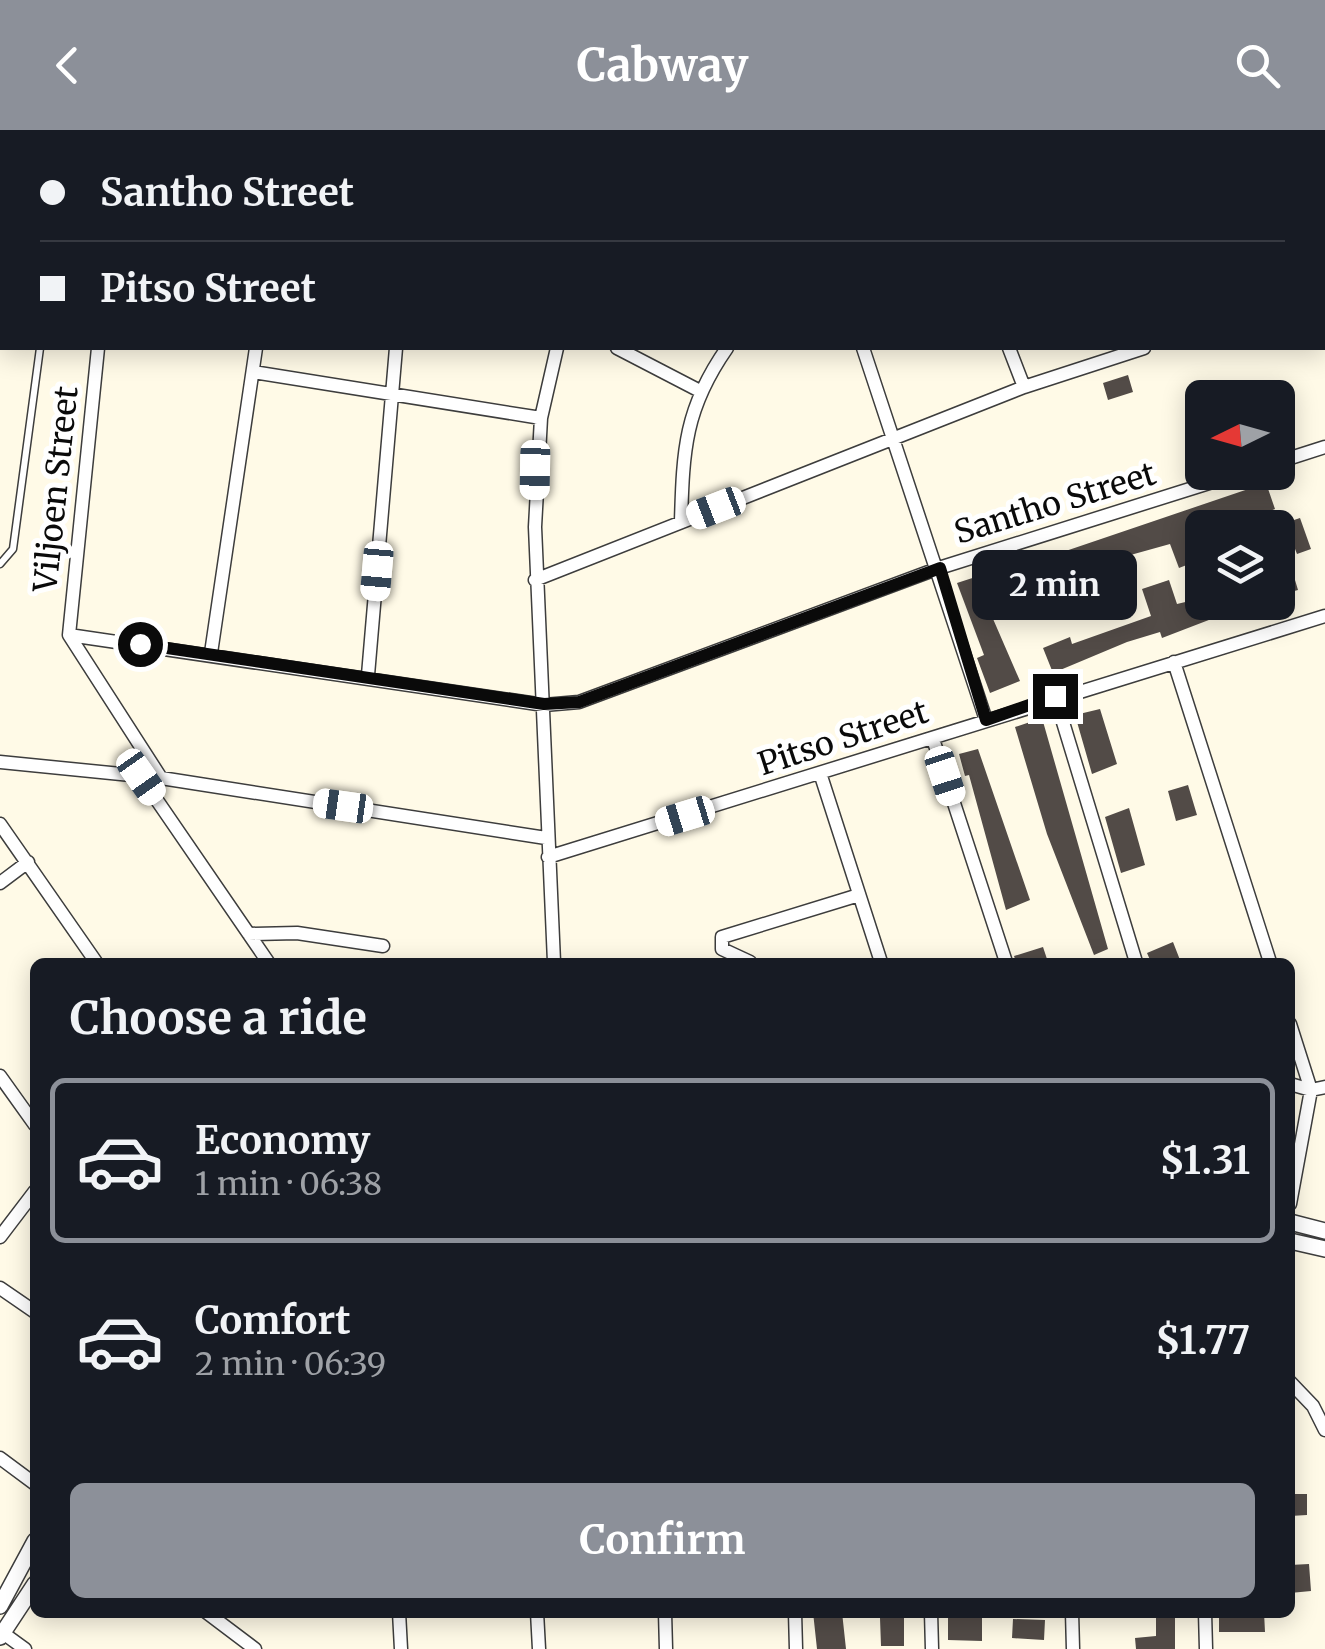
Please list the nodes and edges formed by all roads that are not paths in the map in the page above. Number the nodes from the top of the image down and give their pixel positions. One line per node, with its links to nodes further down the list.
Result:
1 (40, 350): 21 (lane)
2 (98, 350): 25 (street, Viljoen Street)
3 (256, 350): 11 (street)
4 (396, 350): 14 (street)
5 (557, 350): 15 (street)
6 (621, 350): 13 (street)
7 (726, 350): 13 (street)
8 (864, 350): 16 (street)
9 (1011, 350): 12 (street)
10 (1138, 350): 12 (street)
11 (253, 372): 14 (street); 26 (street)
12 (1024, 388): 16 (street)
13 (698, 390): 20 (street)
14 (392, 392): 15 (street); 28 (street)
15 (541, 418): 23 (street)
16 (894, 440): 20 (street); 22 (street)
17 (1325, 447): 18 (street)
18 (1295, 457)
19 (1187, 490): 22 (street, Santho Street)
20 (681, 522): 23 (street)
21 (0, 564)
22 (940, 568): 30 (street, Santho Street); 31 (street)
23 (535, 580): 30 (street)
24 (1325, 616): 27 (street, Pitso Street)
25 (68, 635): 26 (street, Santho Street); 36 (street)
26 (211, 653): 28 (street, Santho Street)
27 (1174, 662): 29 (street, Pitso Street); 52 (street)
28 (368, 675): 30 (street, Santho Street)
29 (1055, 696): 31 (street, Pitso Street); 51 (street)
30 (544, 704): 38 (street)
31 (986, 720): 32 (street, Pitso Street)
32 (933, 739): 34 (street, Pitso Street); 50 (street)
33 (0, 762): 35 (street)
34 (822, 776): 39 (street, Pitso Street); 42 (street)
35 (141, 777): 36 (street); 43 (street)
36 (160, 778): 38 (street)
37 (0, 824): 40 (street)
38 (546, 838): 39 (street)
39 (548, 857): 47 (street)
40 (28, 862): 41 (street); 45 (street)
41 (0, 882)
42 (859, 895): 48 (street); 49 (street)
43 (249, 934): 44 (street); 46 (street)
44 (383, 946)
45 (93, 958)
46 (265, 958)
47 (554, 958)
48 (741, 958)
49 (880, 958)
50 (1005, 958)
51 (1135, 958)
52 (1269, 958)
53 (1295, 1035): 55 (street)
54 (0, 1076): 56 (street)
55 (1318, 1088): 57 (street)
56 (30, 1118)
57 (1295, 1183)
58 (30, 1198): 61 (street)
59 (1295, 1223): 60 (street)
60 (1325, 1231)
61 (0, 1237)
62 (1295, 1242): 63 (street)
63 (1325, 1249)
64 (0, 1288): 65 (street)
65 (30, 1309)
66 (1295, 1387): 67 (street)
67 (1325, 1430)
68 (0, 1458): 69 (street)
69 (30, 1480)
70 (30, 1550): 72 (street)
71 (30, 1592): 81 (street)
72 (0, 1606)
73 (214, 1618): 83 (street)
74 (399, 1618): 84 (street)
75 (537, 1618): 85 (street)
76 (665, 1618): 86 (street)
77 (795, 1618): 87 (street)
78 (931, 1618): 88 (street)
79 (1072, 1618): 89 (street)
80 (1205, 1618): 90 (street)
81 (2, 1635): 82 (street)
82 (24, 1649)
83 (255, 1649)
84 (401, 1649)
85 (539, 1649)
86 (666, 1649)
87 (796, 1649)
88 (932, 1649)
89 (1073, 1649)
90 (1206, 1649)

